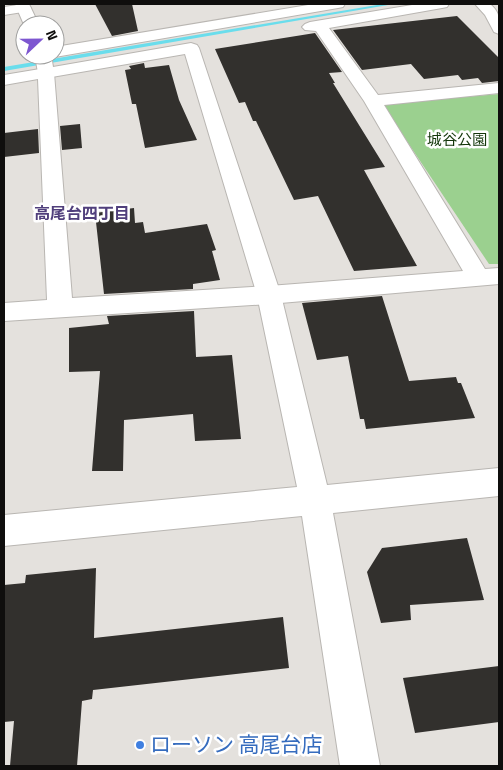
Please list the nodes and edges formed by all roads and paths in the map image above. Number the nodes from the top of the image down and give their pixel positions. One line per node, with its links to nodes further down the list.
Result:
1 (338, 4): 10 (street)
2 (442, 4): 5 (street)
3 (482, 4): 9 (street)
4 (23, 6): 6 (street)
5 (409, 6): 7 (street)
6 (4, 11)
7 (320, 26): 8 (street); 16 (street)
8 (292, 30)
9 (499, 30)
10 (65, 57)
11 (65, 59): 18 (street)
12 (38, 65): 14 (street)
13 (47, 65): 19 (street)
14 (4, 80)
15 (499, 88): 16 (street)
16 (372, 101): 17 (street)
17 (489, 277): 18 (street)
18 (269, 295): 19 (street); 22 (street)
19 (60, 308): 20 (street)
20 (4, 312)
21 (499, 482): 22 (street)
22 (315, 500): 23 (street); 24 (street)
23 (4, 531)
24 (360, 766)

